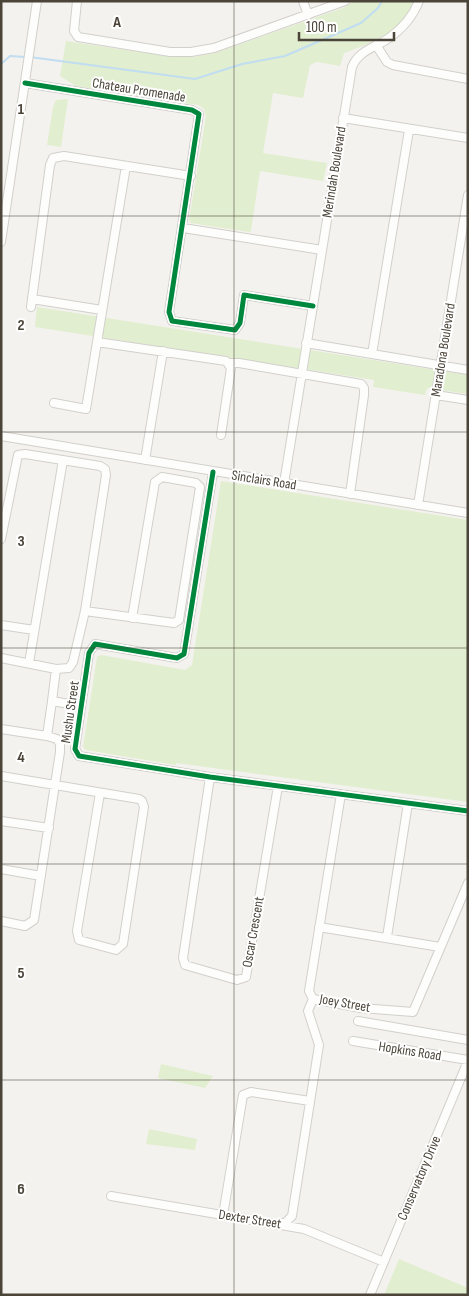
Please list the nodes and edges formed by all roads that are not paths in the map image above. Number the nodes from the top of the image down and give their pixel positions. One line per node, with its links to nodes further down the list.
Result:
1 (37, 1): 9 (street)
2 (78, 1): 6 (street)
3 (303, 1): 6 (street)
4 (345, 1): 6 (street)
5 (419, 1): 7 (street, Merindah Boulevard)
6 (308, 15)
7 (376, 45): 8 (street); 10 (street, Merindah Boulevard)
8 (468, 79)
9 (25, 83): 14 (street, Chateau Promenade); 17 (street)
10 (343, 118): 11 (street); 18 (street, Merindah Boulevard)
11 (409, 130): 12 (street); 24 (street)
12 (468, 138)
13 (126, 166): 14 (street); 20 (street); 20 (street)
14 (191, 176): 16 (street, Chateau Promenade)
15 (468, 195): 26 (street, Maradona Boulevard)
16 (183, 228): 18 (street); 19 (street, Chateau Promenade)
17 (1, 242)
18 (322, 250): 19 (street, Merindah Boulevard)
19 (313, 306): 22 (street, Merindah Boulevard)
20 (102, 310): 21 (street)
21 (97, 342): 23 (street); 31 (street)
22 (306, 343): 24 (street); 28 (street, Merindah Boulevard)
23 (162, 351): 25 (street); 35 (street)
24 (372, 354): 26 (street)
25 (229, 363): 28 (street); 32 (street)
26 (440, 365): 27 (street); 29 (street, Maradona Boulevard)
27 (468, 370)
28 (301, 373): 37 (street, Merindah Boulevard); 38 (street)
29 (436, 395): 30 (street); 39 (street, Maradona Boulevard)
30 (468, 400)
31 (54, 403)
32 (221, 435)
33 (1, 436): 35 (street, Sinclairs Road)
34 (63, 460): 41 (street); 42 (street); 45 (street)
35 (145, 460): 36 (street, Sinclairs Road)
36 (213, 472): 37 (street, Sinclairs Road); 50 (street, Mushu Street)
37 (284, 483): 38 (street, Sinclairs Road)
38 (350, 494): 39 (street, Sinclairs Road)
39 (418, 505): 40 (street, Sinclairs Road)
40 (468, 513)
41 (1, 539)
42 (85, 611): 43 (street); 48 (street)
43 (132, 618): 43 (street)
44 (1, 625): 45 (street)
45 (34, 630): 47 (street)
46 (1, 658): 47 (street)
47 (29, 663): 48 (street)
48 (56, 669): 49 (street)
49 (52, 701): 50 (street); 52 (street)
50 (81, 706): 54 (street, Mushu Street)
51 (1, 729): 52 (street)
52 (47, 736): 55 (street)
53 (1, 776): 55 (street)
54 (210, 777): 56 (street, Mushu Street); 56 (street, Oscar Crescent)
55 (55, 785): 57 (street); 62 (street)
56 (278, 786): 58 (street, Mushu Street)
57 (100, 793): 57 (street)
58 (340, 794): 59 (street, Mushu Street); 67 (street, Joey Street)
59 (408, 803): 60 (street, Mushu Street); 68 (street)
60 (468, 811)
61 (1, 821): 62 (street)
62 (49, 828): 64 (street)
63 (1, 869): 64 (street)
64 (41, 876): 66 (street)
65 (468, 883): 69 (street, Joey Street)
66 (1, 921)
67 (319, 927): 68 (street); 70 (street, Joey Street)
68 (387, 937): 69 (street)
69 (440, 947): 70 (street, Joey Street)
70 (313, 999): 75 (street)
71 (358, 1021): 72 (street, Hopkins Road)
72 (468, 1040)
73 (353, 1041): 74 (street, Hopkins Road)
74 (468, 1061): 79 (street, Conservatory Drive)
75 (310, 1101): 77 (street); 78 (street)
76 (111, 1196): 77 (street, Dexter Street)
77 (223, 1215): 78 (street, Dexter Street)
78 (279, 1224): 79 (street, Dexter Street)
79 (384, 1262): 80 (street, Conservatory Drive)
80 (370, 1295)

